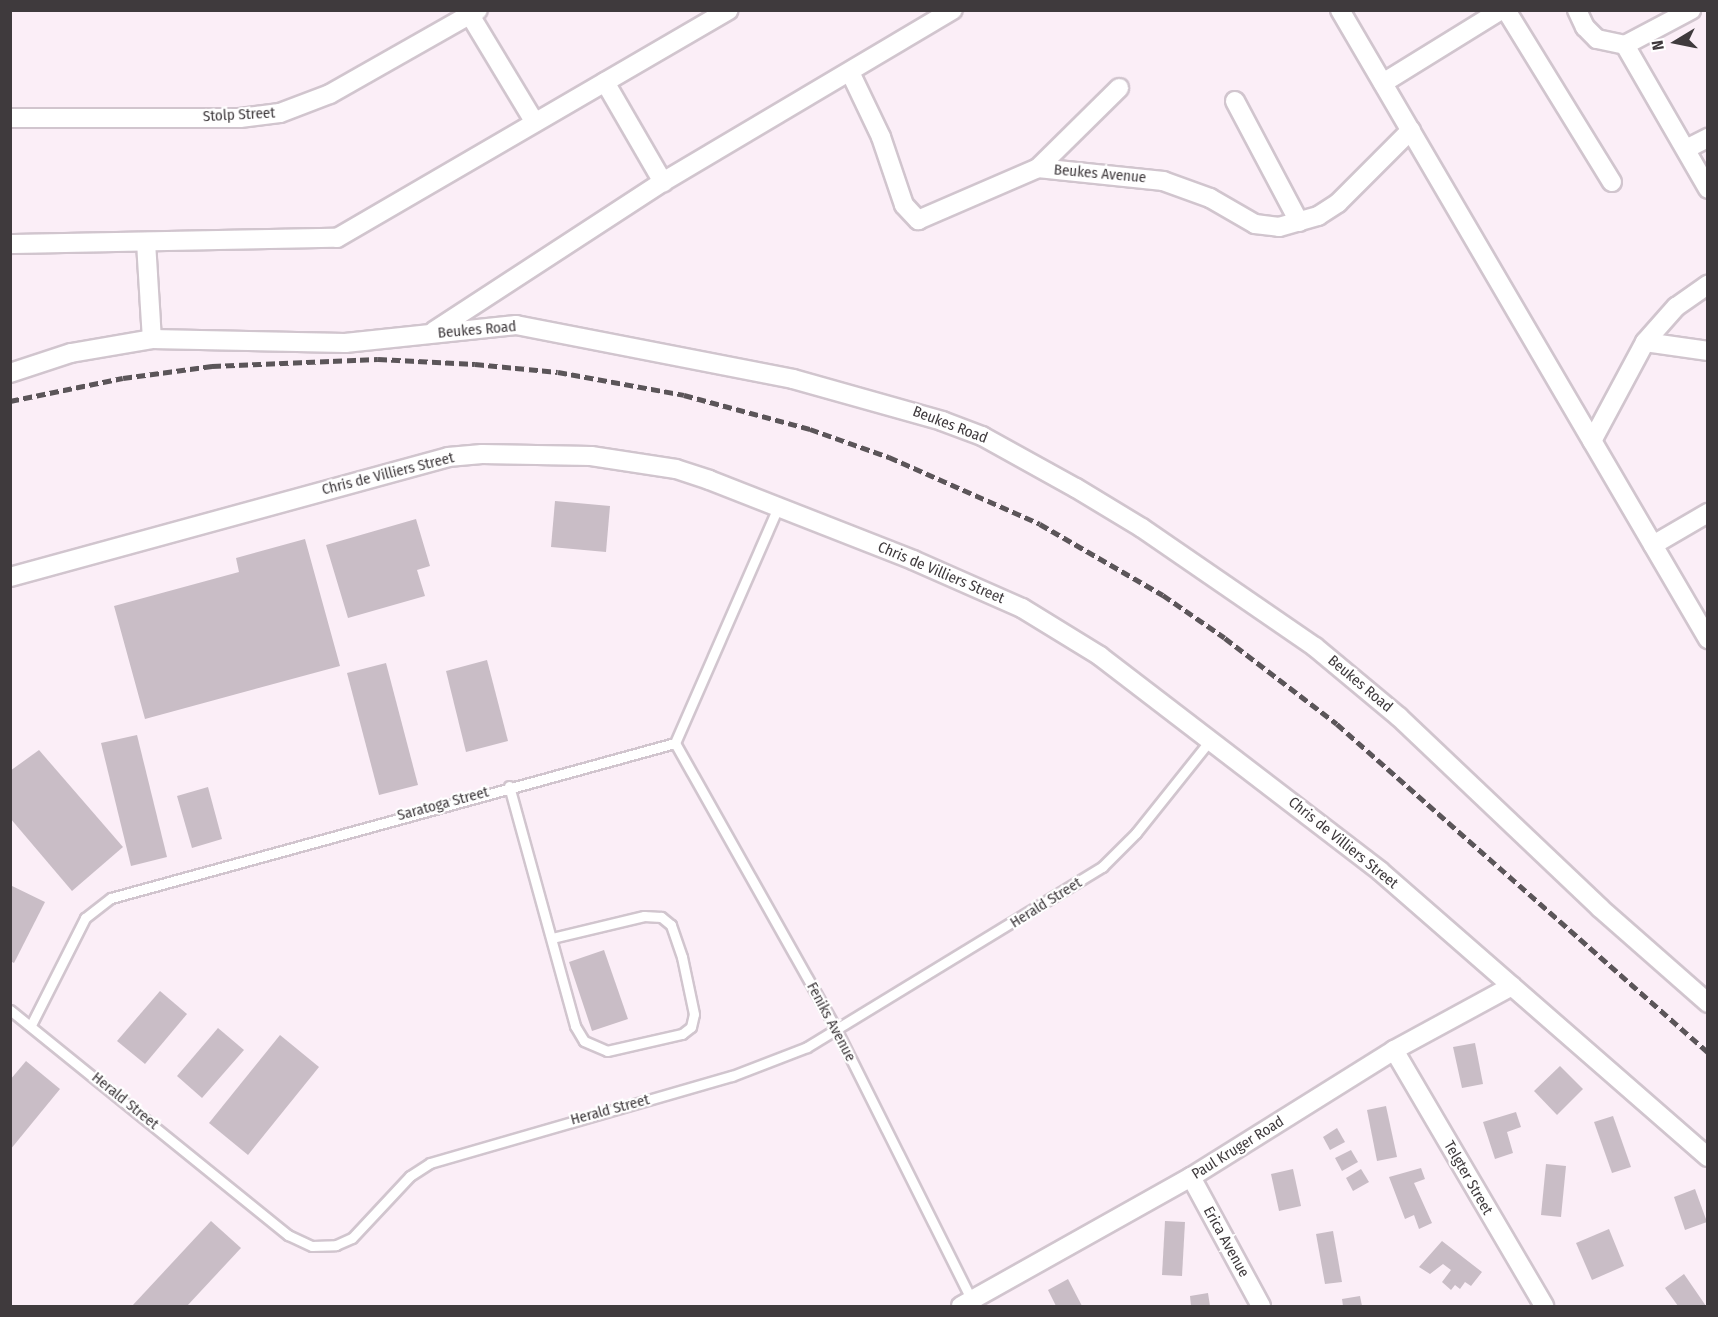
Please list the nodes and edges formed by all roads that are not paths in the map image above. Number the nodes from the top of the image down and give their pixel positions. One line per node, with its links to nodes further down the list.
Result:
1 (728, 10): 11 (street)
2 (953, 10): 10 (street)
3 (1340, 10): 12 (street)
4 (1501, 10): 12 (street)
5 (1506, 10): 22 (street)
6 (1577, 10): 9 (street)
7 (1691, 10): 9 (street)
8 (474, 13): 15 (street, Stolp Street); 16 (street)
9 (1625, 45): 19 (street)
10 (850, 72): 20 (street, Beukes Avenue); 21 (street)
11 (605, 82): 16 (street); 21 (street)
12 (1383, 83): 17 (street)
13 (1119, 88): 20 (street)
14 (1235, 101): 24 (street)
15 (10, 118)
16 (534, 121): 25 (street)
17 (1411, 130): 24 (street, Beukes Avenue); 33 (street)
18 (1707, 138): 19 (street)
19 (1686, 149): 23 (street)
20 (1038, 168): 24 (street, Beukes Avenue)
21 (663, 182): 28 (street)
22 (1612, 182)
23 (1707, 189)
24 (1299, 222)
25 (146, 242): 26 (street); 29 (street)
26 (10, 244)
27 (1707, 285): 30 (street)
28 (429, 334): 29 (street, Beukes Road); 45 (street, Beukes Road)
29 (152, 339): 32 (street, Beukes Road)
30 (1645, 342): 31 (street); 33 (street)
31 (1707, 351)
32 (10, 373)
33 (1592, 441): 36 (street)
34 (778, 507): 37 (street, Chris de Villiers Street); 40 (street, Chris de Villiers Street); 41 (lane)
35 (1707, 513): 36 (street)
36 (1653, 545): 38 (street)
37 (10, 577)
38 (1701, 614): 39 (street)
39 (1707, 639)
40 (1212, 739): 44 (street, Chris de Villiers Street); 48 (lane, Herald Street)
41 (675, 743): 42 (lane, Saratoga Street); 48 (lane, Feniks Avenue)
42 (509, 786): 43 (lane); 47 (lane, Saratoga Street)
43 (552, 938): 43 (lane)
44 (1512, 986): 49 (street, Paul Kruger Road); 50 (street, Chris de Villiers Street)
45 (1707, 1003)
46 (10, 1010): 47 (lane, Herald Street)
47 (31, 1025): 48 (lane, Herald Street)
48 (836, 1029): 52 (lane, Feniks Avenue)
49 (1394, 1050): 51 (street, Paul Kruger Road); 54 (street, Telgter Street)
50 (1707, 1157)
51 (1191, 1177): 52 (street, Paul Kruger Road); 53 (street, Erica Avenue)
52 (970, 1304)
53 (1261, 1306)
54 (1544, 1306)

